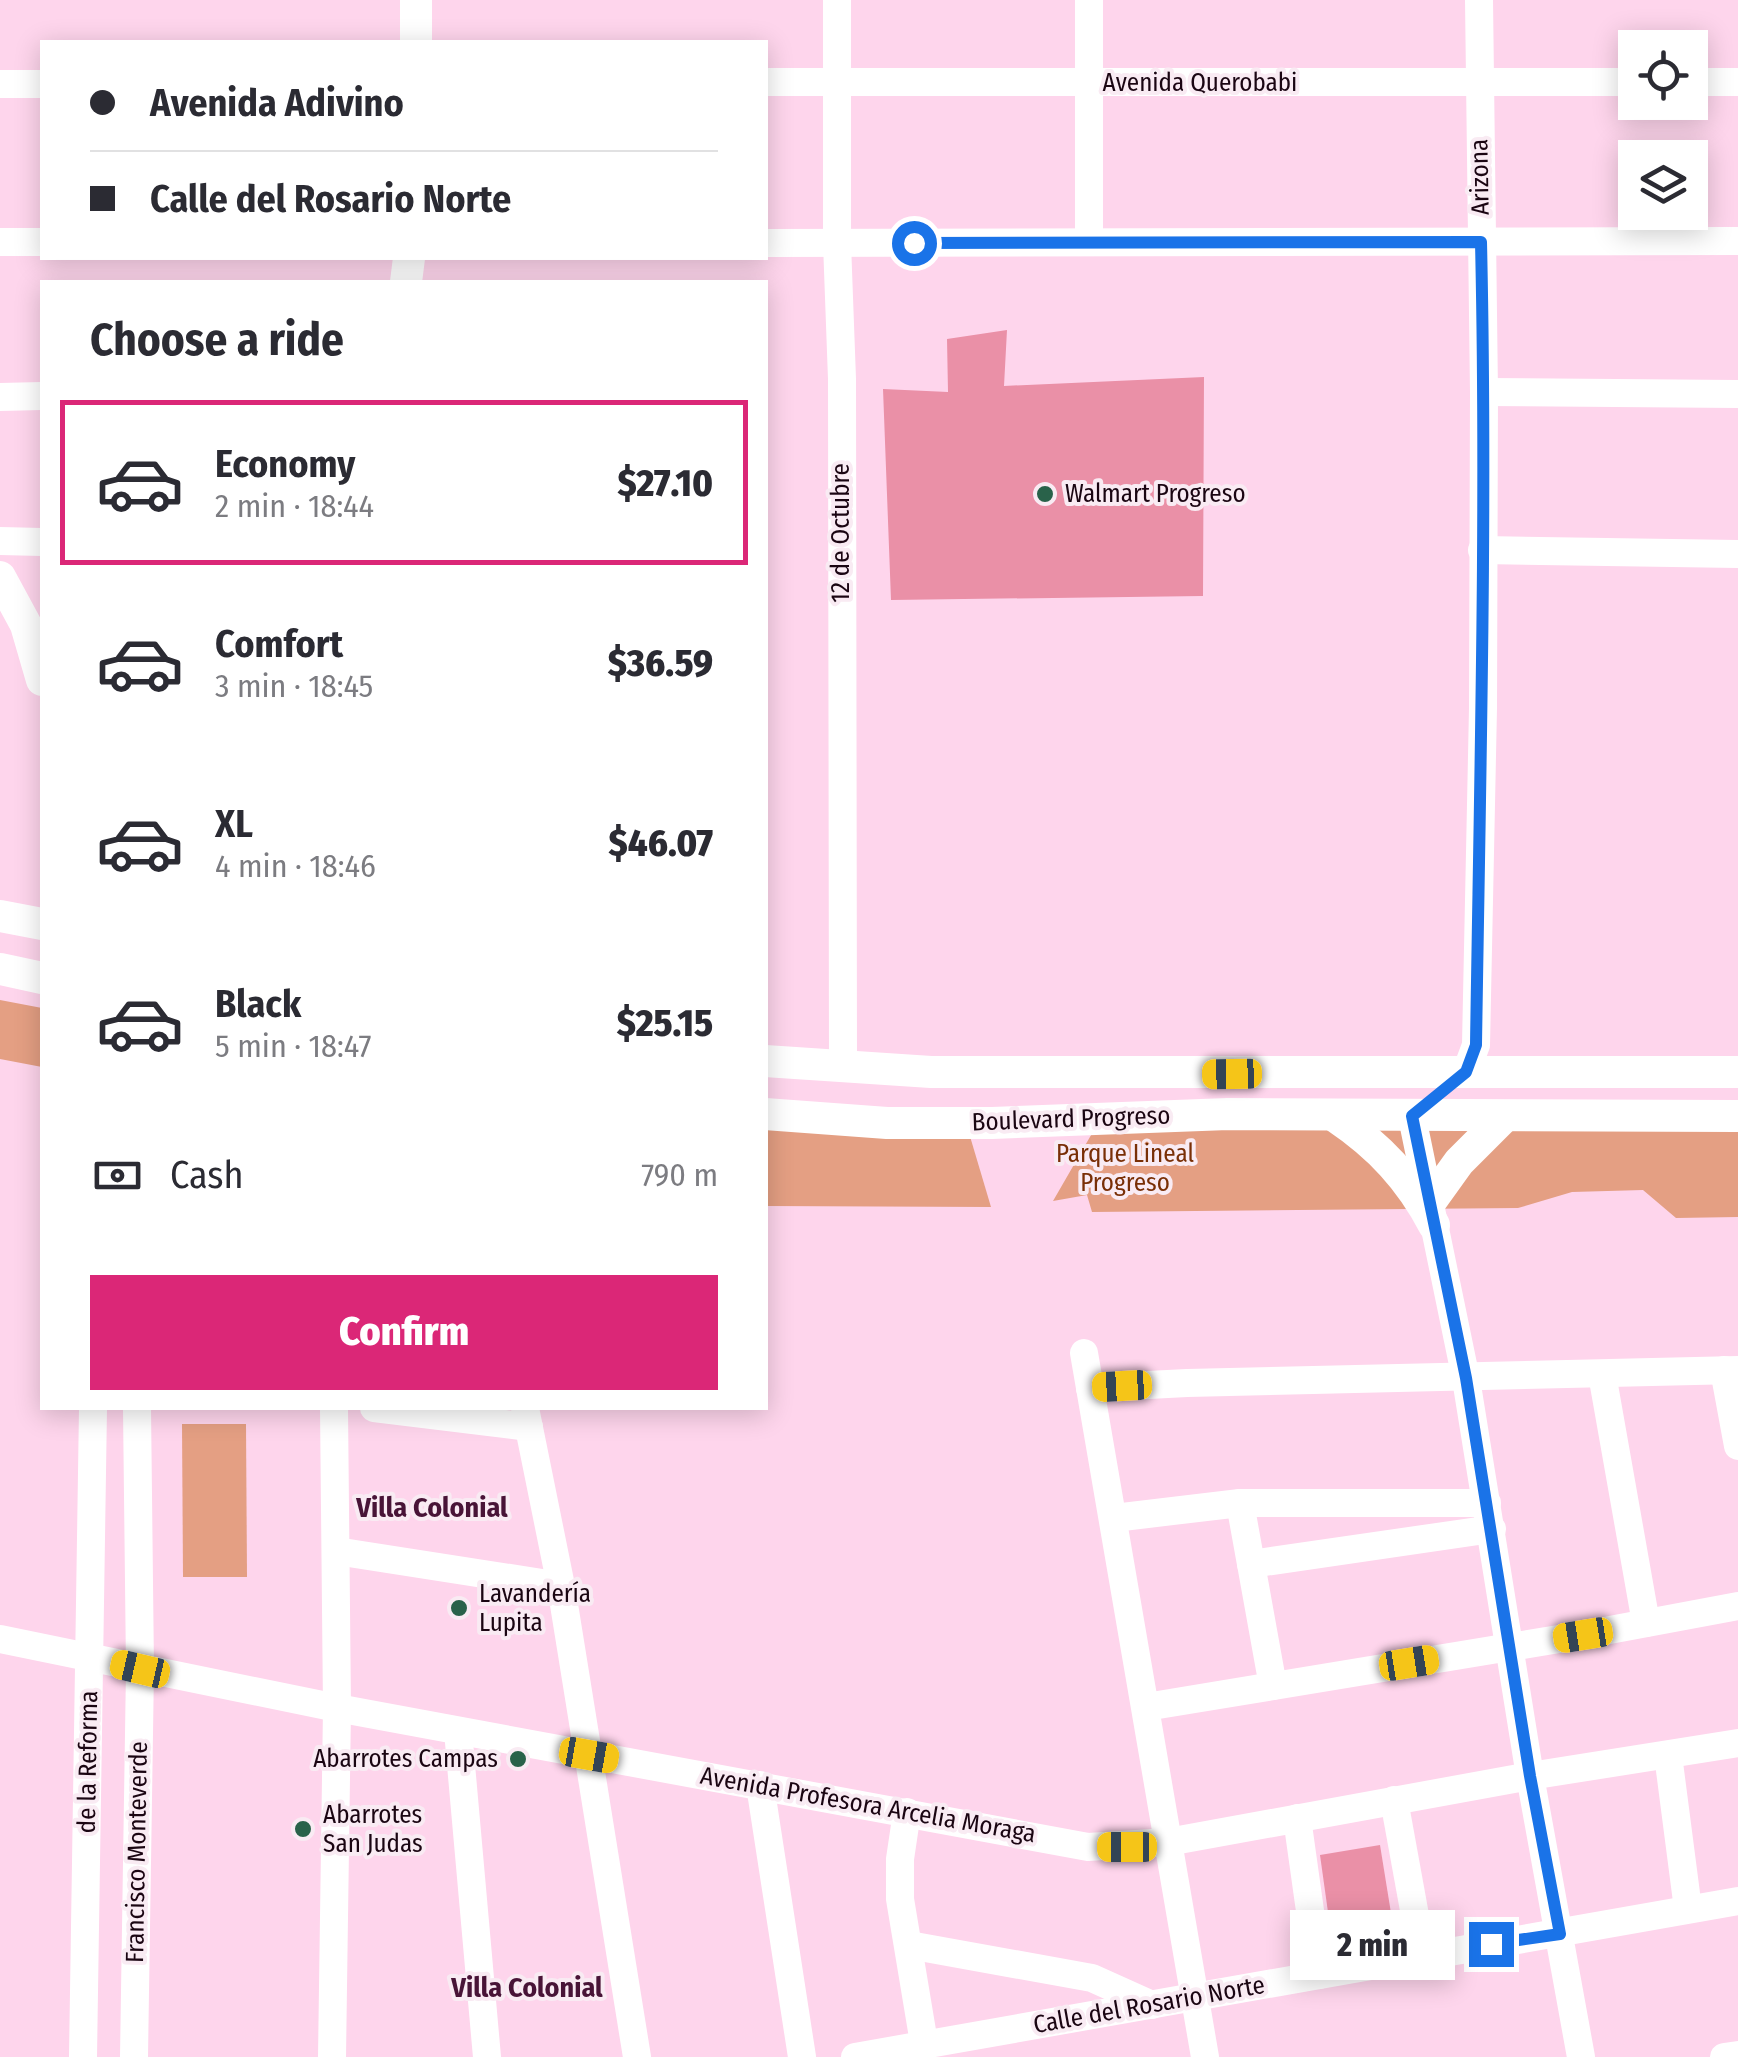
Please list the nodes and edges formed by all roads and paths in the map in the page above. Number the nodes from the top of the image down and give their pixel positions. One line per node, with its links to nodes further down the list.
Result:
1 (416, 0): 5 (main road)
2 (837, 0): 7 (street, 12 de Octubre)
3 (1089, 0): 8 (street)
4 (1479, 0): 9 (street, Arizona)
5 (416, 40)
6 (768, 82): 7 (street, Avenida Querobabi)
7 (838, 82): 8 (street, Avenida Querobabi); 21 (street, 12 de Octubre)
8 (1088, 82): 9 (street, Avenida Querobabi); 18 (street)
9 (1479, 82): 10 (street, Avenida Querobabi); 19 (street, Arizona)
10 (1618, 82)
11 (1708, 82): 12 (street)
12 (1738, 82)
13 (0, 84): 14 (street)
14 (40, 84)
15 (1738, 241): 19 (street)
16 (0, 242): 17 (street)
17 (40, 242)
18 (1088, 242): 19 (street); 21 (street)
19 (1481, 242): 22 (street, Arizona)
20 (768, 243): 21 (street)
21 (837, 243): 37 (street, 12 de Octubre)
22 (1484, 392): 23 (street); 28 (street, Arizona)
23 (1738, 394)
24 (40, 396): 25 (street)
25 (0, 397)
26 (0, 541): 27 (street)
27 (40, 542)
28 (1482, 550): 29 (street); 38 (street, Arizona)
29 (1738, 554)
30 (0, 577): 31 (main road)
31 (40, 673)
32 (0, 916): 33 (main road)
33 (40, 924)
34 (0, 968): 35 (main road)
35 (40, 978)
36 (768, 1061): 37 (main road, Boulevard Progreso)
37 (843, 1067): 40 (main road, Boulevard Progreso)
38 (1466, 1072): 39 (main road, Boulevard Progreso); 40 (main road, Boulevard Progreso); 43 (main road)
39 (1738, 1072)
40 (1366, 1074): 43 (main road)
41 (768, 1114): 42 (main road, Boulevard Progreso)
42 (1336, 1116): 43 (main road, Boulevard Progreso); 46 (main road)
43 (1412, 1116): 45 (main road, Boulevard Progreso); 46 (street)
44 (1738, 1116): 45 (main road, Boulevard Progreso)
45 (1504, 1117): 46 (main road)
46 (1432, 1213): 50 (street)
47 (1084, 1353): 51 (street)
48 (1731, 1370): 49 (street); 57 (street)
49 (1602, 1374): 50 (street); 65 (street)
50 (1466, 1378): 51 (street); 59 (street)
51 (1090, 1388): 60 (street)
52 (93, 1410): 68 (street, de la Reforma)
53 (137, 1410): 69 (street, Francisco Monteverde)
54 (334, 1410): 61 (street)
55 (408, 1410): 56 (street)
56 (527, 1417): 63 (street)
57 (1738, 1446)
58 (1240, 1503): 59 (street); 60 (street); 62 (street)
59 (1490, 1516): 62 (street); 67 (street)
60 (1114, 1518): 71 (street)
61 (336, 1551): 63 (street); 72 (street)
62 (1251, 1564): 70 (street)
63 (562, 1586): 75 (street)
64 (1738, 1606): 65 (street)
65 (1646, 1624): 67 (street)
66 (0, 1640): 68 (street, Avenida Profesora Arcelia Moraga)
67 (1511, 1647): 70 (street); 77 (street)
68 (90, 1656): 69 (street, Avenida Profesora Arcelia Moraga); 93 (street, de la Reforma)
69 (140, 1669): 72 (street, Avenida Profesora Arcelia Moraga); 94 (street, Francisco Monteverde)
70 (1273, 1686): 71 (street)
71 (1146, 1707): 82 (street)
72 (337, 1708): 73 (street, Avenida Profesora Arcelia Moraga); 95 (street)
73 (458, 1731): 75 (street, Avenida Profesora Arcelia Moraga); 96 (street)
74 (1738, 1743): 76 (street, Avenida Profesora Arcelia Moraga)
75 (589, 1755): 78 (street, Avenida Profesora Arcelia Moraga); 97 (street)
76 (1668, 1755): 77 (street, Avenida Profesora Arcelia Moraga); 84 (street)
77 (1530, 1776): 79 (street, Avenida Profesora Arcelia Moraga); 85 (street)
78 (760, 1784): 80 (street, Avenida Profesora Arcelia Moraga); 98 (street)
79 (1394, 1800): 81 (street, Avenida Profesora Arcelia Moraga); 87 (street)
80 (907, 1812): 82 (street, Avenida Profesora Arcelia Moraga); 86 (street)
81 (1297, 1818): 82 (street, Avenida Profesora Arcelia Moraga); 88 (street)
82 (1168, 1842): 89 (street)
83 (1738, 1901): 84 (street, Calle del Rosario Norte)
84 (1688, 1909): 85 (street, Calle del Rosario Norte)
85 (1560, 1934): 87 (street, Calle del Rosario Norte); 101 (street)
86 (909, 1945): 90 (street); 91 (street)
87 (1422, 1954): 88 (street, Calle del Rosario Norte)
88 (1318, 1975): 89 (street, Calle del Rosario Norte)
89 (1196, 1998): 90 (street, Calle del Rosario Norte); 100 (street)
90 (1152, 2004): 91 (street, Calle del Rosario Norte)
91 (924, 2042): 99 (street, Calle del Rosario Norte)
92 (1738, 2055): 102 (street)
93 (83, 2057)
94 (134, 2057)
95 (332, 2057)
96 (487, 2057)
97 (637, 2057)
98 (802, 2057)
99 (855, 2057)
100 (1204, 2057)
101 (1581, 2057)
102 (1724, 2057)

